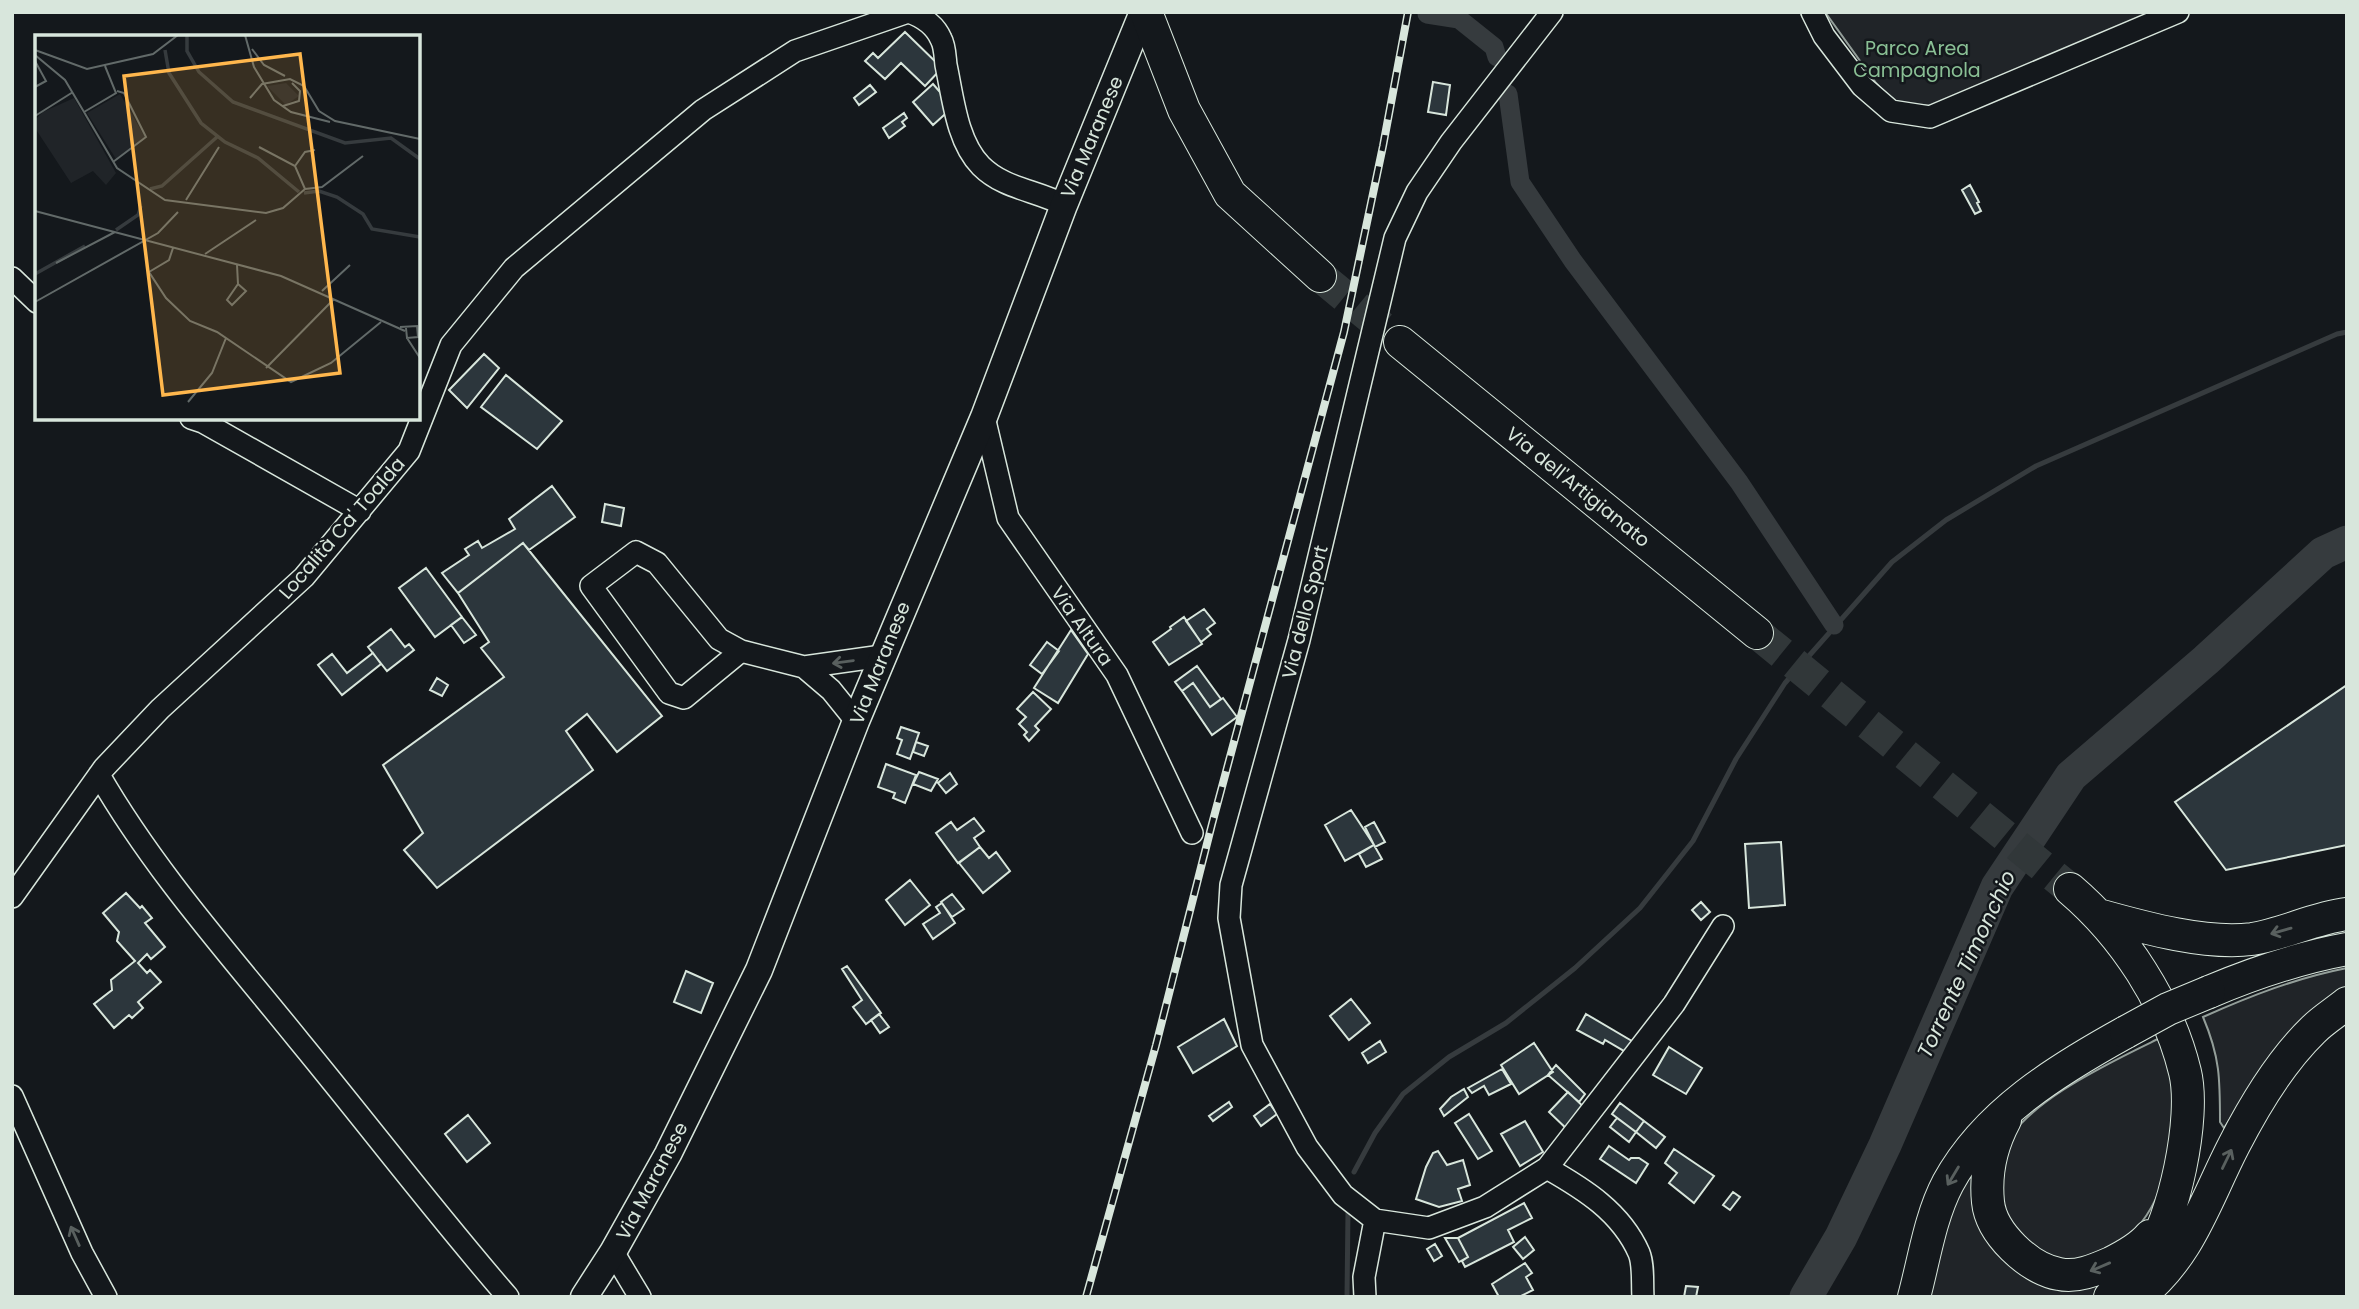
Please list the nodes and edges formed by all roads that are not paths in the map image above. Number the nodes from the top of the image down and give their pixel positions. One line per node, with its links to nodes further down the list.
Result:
1 (908, 12): 6 (street, Località Ca' Toalda); 13 (street, Località Ca' Toalda)
2 (1144, 12): 6 (main road, Via Maranese); 7 (highway)
3 (1552, 12): 31 (street, Via dello Sport)
4 (1812, 12): 5 (street)
5 (2178, 12)
6 (1064, 205): 11 (main road, Via Maranese)
7 (1320, 276)
8 (12, 278): 9 (street)
9 (35, 300)
10 (1400, 342): 14 (highway, Via dell'Artigianato)
11 (984, 417): 16 (main road, Via Maranese); 20 (street, Via Altura)
12 (196, 420): 13 (street)
13 (360, 511): 19 (street, Località Ca' Toalda)
14 (1757, 633)
15 (741, 652): 15 (street); 17 (street)
16 (882, 656): 17 (street, one-way to 17); 18 (main road, Via Maranese)
17 (804, 667): 18 (street)
18 (856, 721): 32 (main road, Via Maranese)
19 (99, 775): 21 (street, Località Ca' Toalda); 34 (street)
20 (1192, 833)
21 (12, 897)
22 (2086, 903): 23 (highway, one-way to 22); 30 (highway); 41 (highway)
23 (2347, 914)
24 (1723, 926): 29 (street)
25 (2347, 948): 28 (highway, bridge)
26 (2347, 1003): 41 (highway, one-way to 26)
27 (12, 1096): 33 (street, one-way to 27)
28 (2013, 1106): 30 (highway, one-way to 28); 39 (highway, one-way to 39)
29 (1547, 1168): 31 (street); 38 (street)
30 (2169, 1209): 40 (highway)
31 (1368, 1214): 37 (street)
32 (613, 1252): 35 (main road, Via Maranese); 36 (street)
33 (106, 1297)
34 (508, 1297)
35 (584, 1297)
36 (640, 1297)
37 (1364, 1297)
38 (1643, 1297)
39 (1914, 1297)
40 (2110, 1297)
41 (2136, 1297)

